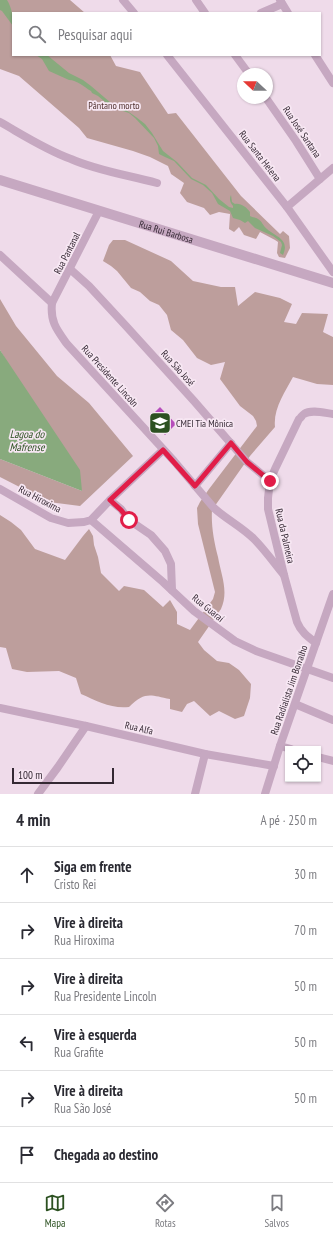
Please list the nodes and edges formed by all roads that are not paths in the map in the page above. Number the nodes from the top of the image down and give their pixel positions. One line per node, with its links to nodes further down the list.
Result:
1 (123, 0): 4 (street)
2 (196, 0): 5 (street)
3 (281, 2): 6 (street); 7 (street)
4 (133, 12)
5 (204, 12)
6 (263, 12)
7 (287, 12)
8 (168, 56): 19 (street, Rua Santa Helena)
9 (236, 56): 11 (street)
10 (316, 56): 12 (street)
11 (245, 68)
12 (333, 83)
13 (270, 104): 16 (street, Rua José Santana)
14 (0, 122): 18 (street)
15 (333, 168): 16 (street)
16 (320, 179): 19 (street)
17 (0, 180): 20 (street, Rua Rui Barbosa)
18 (157, 183)
19 (287, 207): 23 (street, Rua Santa Helena)
20 (99, 211): 22 (street, Rua Pantanal); 24 (street, Rua Rui Barbosa)
21 (0, 255): 25 (street)
22 (70, 269): 25 (street, Rua Pantanal); 27 (street, Rua São José)
23 (333, 272)
24 (333, 282)
25 (52, 304): 28 (street, Rua Presidente Lincoln)
26 (333, 414): 29 (street, Rua da Palmeira)
27 (234, 446): 29 (street, Rua São José); 30 (street)
28 (163, 450): 30 (street, Rua Presidente Lincoln); 32 (street)
29 (270, 481): 34 (street, Rua da Palmeira)
30 (195, 486): 34 (street, Rua Presidente Lincoln)
31 (0, 489): 33 (street, Rua Hiroxima)
32 (110, 500): 33 (street); 35 (street)
33 (91, 520): 35 (street, Rua Guaraí)
34 (284, 575): 37 (street, Rua da Palmeira)
35 (172, 590): 38 (street, Rua Guaraí)
36 (333, 594): 37 (street, Rua Radialista Jim Borralho)
37 (316, 643): 38 (street, Rua Radialista Jim Borralho)
38 (307, 668): 39 (street, Rua Guaraí); 40 (street, Rua Radialista Jim Borralho)
39 (333, 678)
40 (295, 704): 42 (street); 44 (street, Rua Radialista Jim Borralho)
41 (1, 711): 43 (street, Rua Alfa)
42 (333, 720)
43 (86, 726): 46 (street, Rua Alfa); 50 (street)
44 (280, 746): 45 (street); 49 (street, Rua Radialista Jim Borralho)
45 (285, 747)
46 (205, 754): 49 (street, Rua Alfa); 51 (street)
47 (321, 758): 48 (street)
48 (333, 761)
49 (274, 766): 52 (street, Rua Radialista Jim Borralho)
50 (38, 794)
51 (195, 794)
52 (265, 794)

